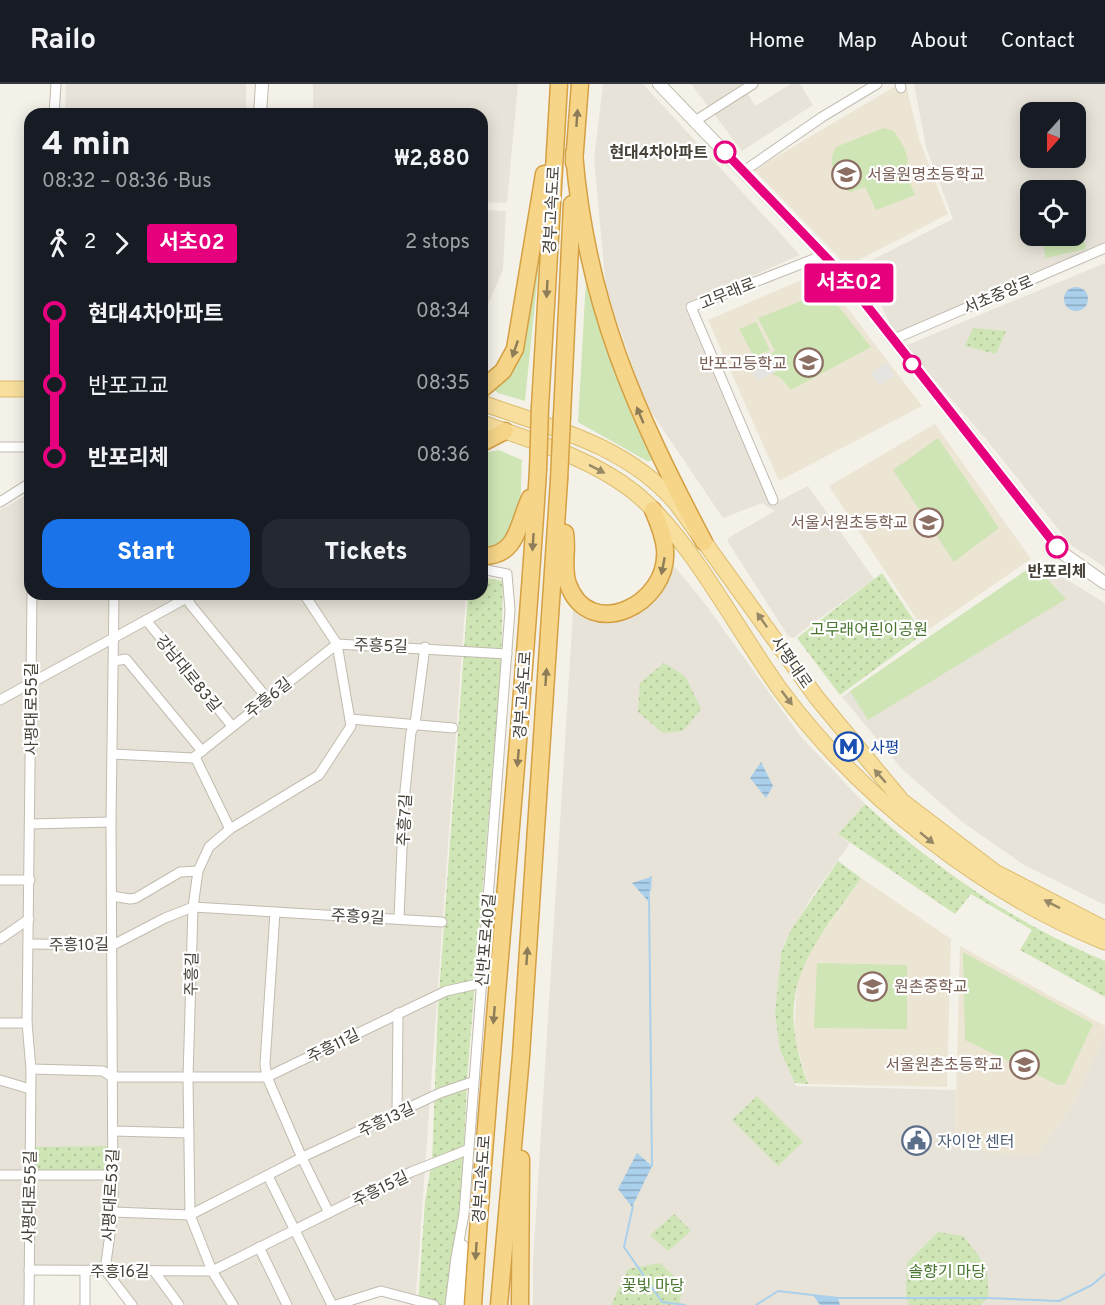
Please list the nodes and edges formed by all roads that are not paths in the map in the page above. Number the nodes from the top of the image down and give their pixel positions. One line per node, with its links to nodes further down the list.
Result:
1 (56, 84): 8 (street)
2 (262, 84): 9 (street)
3 (558, 84): 16 (highway, one-way to 16); 25 (highway, 경부고속도로, one-way to 25, bridge)
4 (580, 84): 11 (highway, 경부고속도로, one-way to 4)
5 (659, 84): 10 (street)
6 (753, 84): 10 (street)
7 (878, 84): 12 (street)
8 (54, 108)
9 (260, 108)
10 (695, 121): 12 (street)
11 (574, 153): 29 (highway, 경부고속도로, bridge); 31 (highway, one-way to 11)
12 (744, 171): 14 (street)
13 (1105, 248): 15 (street, 서초중앙로)
14 (824, 255): 15 (street); 27 (street, 고무래로)
15 (892, 340): 34 (street)
16 (488, 384)
17 (0, 389): 18 (main road)
18 (24, 389)
19 (488, 405): 31 (main road, 사평대로)
20 (488, 425): 21 (main road)
21 (504, 431): 22 (highway); 30 (main road, one-way to 30)
22 (488, 440)
23 (0, 447): 24 (street)
24 (24, 447)
25 (537, 477): 32 (highway); 114 (highway, 경부고속도로, one-way to 114)
26 (24, 487): 28 (street)
27 (773, 500)
28 (0, 502)
29 (557, 505): 30 (highway, one-way to 29); 76 (highway, 경부고속도로, one-way to 29)
30 (653, 510): 69 (main road, one-way to 69)
31 (704, 542): 67 (main road, 사평대로, one-way to 31)
32 (488, 555)
33 (488, 570): 44 (street, 신반포로40길)
34 (1105, 583)
35 (32, 600): 46 (street, 사평대로55길)
36 (114, 600): 41 (street, 사평대로53길)
37 (180, 600): 40 (street, 강남대로83길)
38 (193, 600): 47 (street, 강남대로83길)
39 (308, 600): 42 (street)
40 (146, 620): 41 (street, 강남대로83길); 51 (street, 강남대로83길)
41 (114, 638): 45 (street, 사평대로53길); 46 (street, 강남대로83길)
42 (337, 644): 43 (street, 주흥5길); 47 (street, 주흥6길); 49 (street)
43 (425, 647): 44 (street, 주흥5길); 50 (street, 주흥5길)
44 (507, 654): 72 (street, 신반포로40길)
45 (114, 661): 53 (street, 사평대로53길); 54 (street)
46 (31, 682): 48 (street, 강남대로83길); 56 (street, 사평대로55길)
47 (266, 697): 51 (street, 주흥6길)
48 (0, 700)
49 (350, 719): 50 (street); 57 (street, 주흥길)
50 (415, 724): 52 (street); 64 (street, 주흥7길)
51 (232, 726): 54 (street, 주흥6길)
52 (453, 728)
53 (112, 754): 54 (street); 55 (street, 사평대로53길)
54 (199, 754): 57 (street)
55 (111, 822): 56 (street); 61 (street, 사평대로53길)
56 (30, 824): 60 (street, 사평대로55길)
57 (230, 829): 58 (street, 주흥길)
58 (198, 871): 61 (street); 62 (street, 주흥길)
59 (0, 880): 60 (street)
60 (30, 880): 65 (street, 사평대로55길)
61 (112, 896): 71 (street, 사평대로53길)
62 (193, 907): 63 (street, 주흥9길); 71 (street, 주흥10길); 80 (street, 주흥길)
63 (275, 912): 64 (street, 주흥9길); 79 (street)
64 (399, 918): 66 (street, 주흥9길)
65 (29, 920): 68 (street); 70 (street, 사평대로55길)
66 (442, 922)
67 (1105, 929)
68 (0, 939)
69 (1105, 942)
70 (28, 944): 71 (street, 주흥10길); 75 (street, 사평대로55길)
71 (113, 945): 78 (street, 사평대로53길)
72 (482, 982): 73 (street, 주흥11길); 82 (street, 신반포로40길)
73 (398, 1013): 79 (street, 주흥11길); 84 (street)
74 (0, 1023): 75 (street)
75 (27, 1023): 77 (street, 사평대로55길)
76 (521, 1056): 115 (highway, 경부고속도로); 116 (highway)
77 (31, 1069): 78 (street); 83 (street, 사평대로55길)
78 (112, 1077): 80 (street); 85 (street, 사평대로53길)
79 (267, 1077): 80 (street, 주흥11길); 88 (street)
80 (188, 1078): 86 (street, 주흥길)
81 (0, 1080): 83 (street)
82 (472, 1082): 84 (street, 주흥13길); 87 (street, 신반포로40길)
83 (30, 1089): 91 (street, 사평대로55길)
84 (397, 1113): 88 (street, 주흥13길)
85 (113, 1131): 86 (street); 90 (street, 사평대로53길)
86 (189, 1133): 96 (street, 주흥길)
87 (467, 1149): 94 (street, 주흥15길); 95 (street, 신반포로40길)
88 (302, 1158): 92 (street, 주흥13길); 94 (street)
89 (0, 1175): 91 (street)
90 (112, 1175): 91 (street); 93 (street, 사평대로53길)
91 (29, 1176): 100 (street, 사평대로55길)
92 (268, 1176): 96 (street, 주흥13길); 97 (street)
93 (113, 1212): 96 (street); 99 (street, 사평대로53길)
94 (329, 1213): 97 (street, 주흥15길)
95 (464, 1214): 112 (street, 신반포로40길); 113 (street)
96 (190, 1215): 103 (street, 주흥길)
97 (294, 1230): 98 (street, 주흥15길); 110 (street)
98 (260, 1247): 103 (street, 주흥15길); 109 (street)
99 (105, 1269): 101 (street, 주흥16길); 102 (street, 주흥16길); 106 (street)
100 (29, 1270): 101 (street, 주흥16길); 104 (street, 사평대로55길)
101 (85, 1271): 105 (street)
102 (154, 1271): 103 (street, 주흥16길); 107 (street)
103 (212, 1271): 108 (street, 주흥길)
104 (29, 1305)
105 (85, 1305)
106 (132, 1305)
107 (179, 1305)
108 (233, 1305)
109 (288, 1305)
110 (334, 1305): 111 (street)
111 (434, 1305)
112 (450, 1305)
113 (459, 1305)
114 (473, 1305)
115 (499, 1305)
116 (520, 1305)

